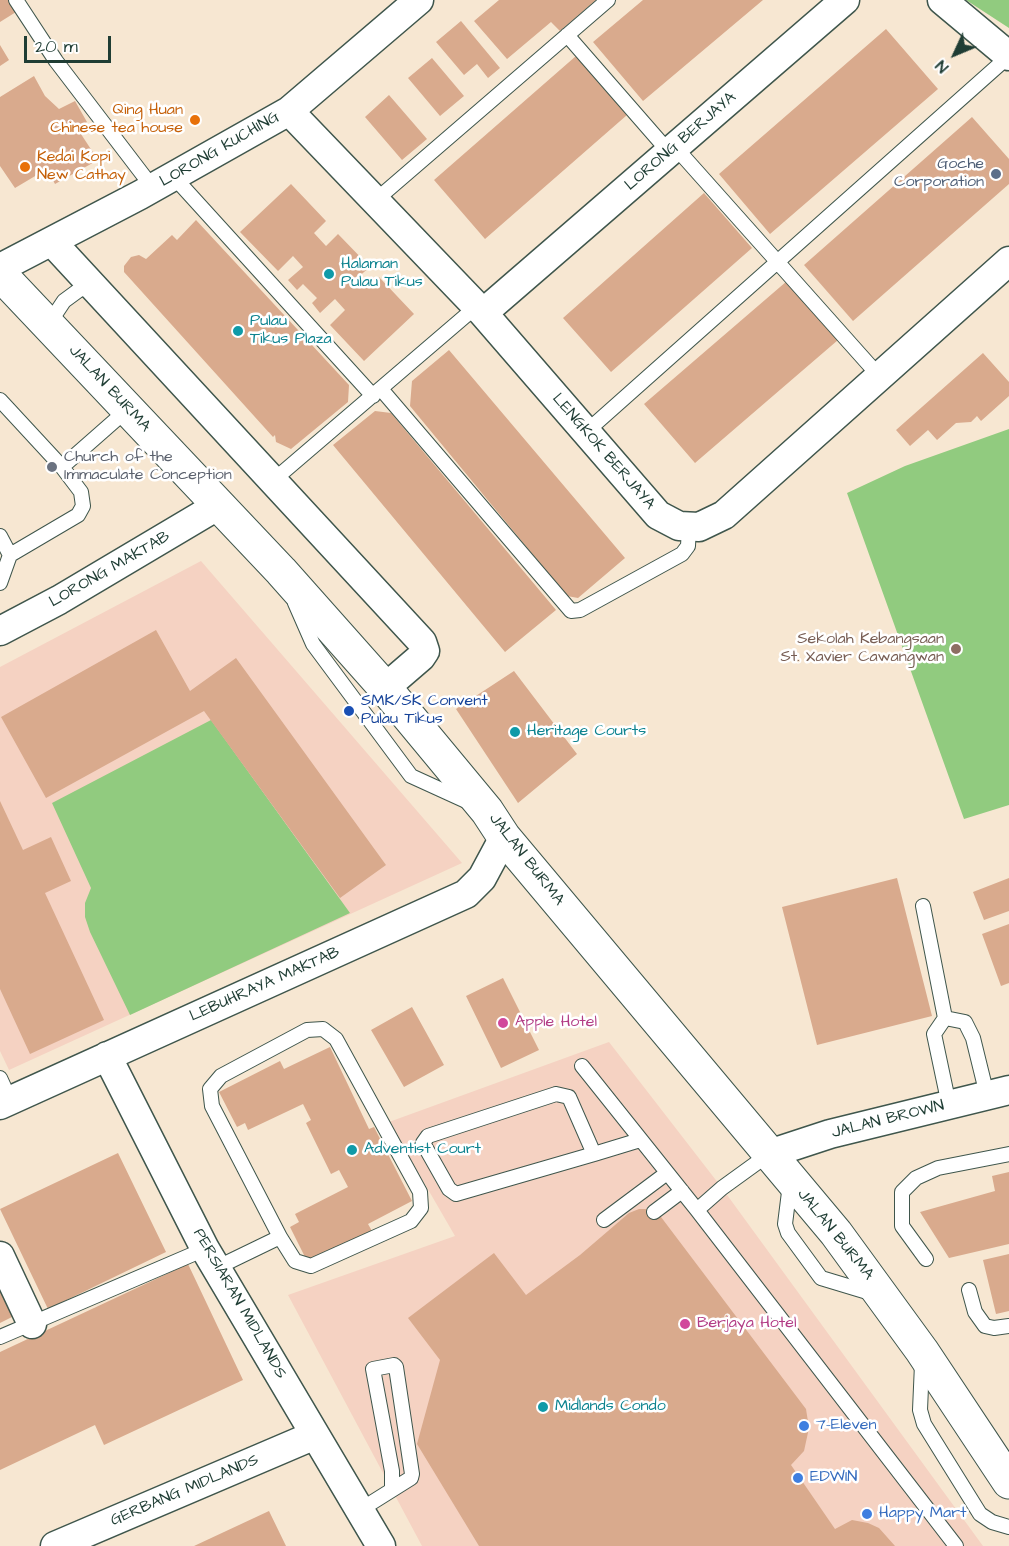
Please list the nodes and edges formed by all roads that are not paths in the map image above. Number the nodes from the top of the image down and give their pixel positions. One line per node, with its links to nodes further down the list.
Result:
1 (16, 0): 10 (lane)
2 (419, 0): 8 (street, LORONG KUCHING)
3 (608, 0): 6 (lane)
4 (844, 0): 9 (street, LORONG BERJAYA)
5 (942, 0): 7 (street)
6 (567, 35): 9 (lane); 11 (lane)
7 (1009, 56): 14 (lane)
8 (289, 111): 10 (street, LORONG KUCHING); 11 (street, LENGKOK BERJAYA)
9 (672, 150): 14 (lane); 17 (street, LORONG BERJAYA)
10 (163, 182): 12 (street, LORONG KUCHING); 23 (lane)
11 (376, 200): 19 (street, LENGKOK BERJAYA)
12 (52, 242): 15 (street, LORONG KUCHING); 18 (street)
13 (1009, 261): 22 (street)
14 (778, 262): 22 (lane); 26 (lane)
15 (0, 268)
16 (0, 274): 20 (main road, JALAN BURMA)
17 (517, 284): 19 (street, LORONG BERJAYA); 21 (street)
18 (94, 287): 20 (lane); 28 (street)
19 (480, 310): 21 (street, LENGKOK BERJAYA); 23 (lane)
20 (52, 326): 25 (main road, JALAN BURMA)
21 (518, 354): 26 (street, LENGKOK BERJAYA)
22 (880, 377): 30 (street)
23 (377, 392): 28 (lane); 30 (lane)
24 (0, 400): 27 (lane)
25 (128, 409): 27 (lane); 29 (main road, JALAN BURMA)
26 (586, 432): 30 (street, LENGKOK BERJAYA)
27 (62, 467): 32 (lane)
28 (275, 479): 36 (street)
29 (219, 505): 33 (main road, JALAN BURMA); 35 (street, LORONG MAKTAB)
30 (689, 527)
31 (0, 536): 32 (lane)
32 (10, 555): 34 (lane)
33 (281, 571): 36 (main road, JALAN BURMA); 37 (lane)
34 (0, 583)
35 (0, 631)
36 (385, 688): 37 (main road, JALAN BURMA)
37 (495, 824): 40 (street, LEBUHRAYA MAKTAB); 47 (main road, JALAN BURMA)
38 (923, 906): 39 (lane)
39 (945, 1018): 42 (lane); 44 (lane)
40 (107, 1056): 43 (street, LEBUHRAYA MAKTAB); 57 (street, PERSIARAN MIDLANDS)
41 (582, 1066): 45 (lane)
42 (998, 1092): 44 (street, JALAN BROWN)
43 (3, 1094)
44 (949, 1105): 47 (street, JALAN BROWN)
45 (640, 1140): 46 (lane); 49 (lane)
46 (594, 1154): 46 (lane)
47 (769, 1154): 51 (lane); 62 (main road, JALAN BURMA)
48 (1009, 1154): 56 (lane)
49 (667, 1173): 50 (lane); 53 (lane)
50 (682, 1191): 51 (lane); 52 (lane)
51 (697, 1210): 70 (lane)
52 (654, 1212)
53 (604, 1220)
54 (280, 1237): 54 (lane); 57 (lane)
55 (0, 1256): 59 (street)
56 (926, 1258)
57 (210, 1259): 59 (lane); 63 (street, PERSIARAN MIDLANDS)
58 (969, 1290): 60 (lane)
59 (32, 1323): 61 (lane)
60 (1009, 1326)
61 (0, 1338)
62 (922, 1351): 64 (main road, JALAN BURMA); 67 (lane)
63 (315, 1436): 66 (street, PERSIARAN MIDLANDS); 68 (street, GERBANG MIDLANDS)
64 (1009, 1482)
65 (392, 1490): 65 (lane); 66 (lane)
66 (360, 1510): 69 (street, PERSIARAN MIDLANDS)
67 (1009, 1527)
68 (55, 1546)
69 (381, 1546)
70 (956, 1546)

